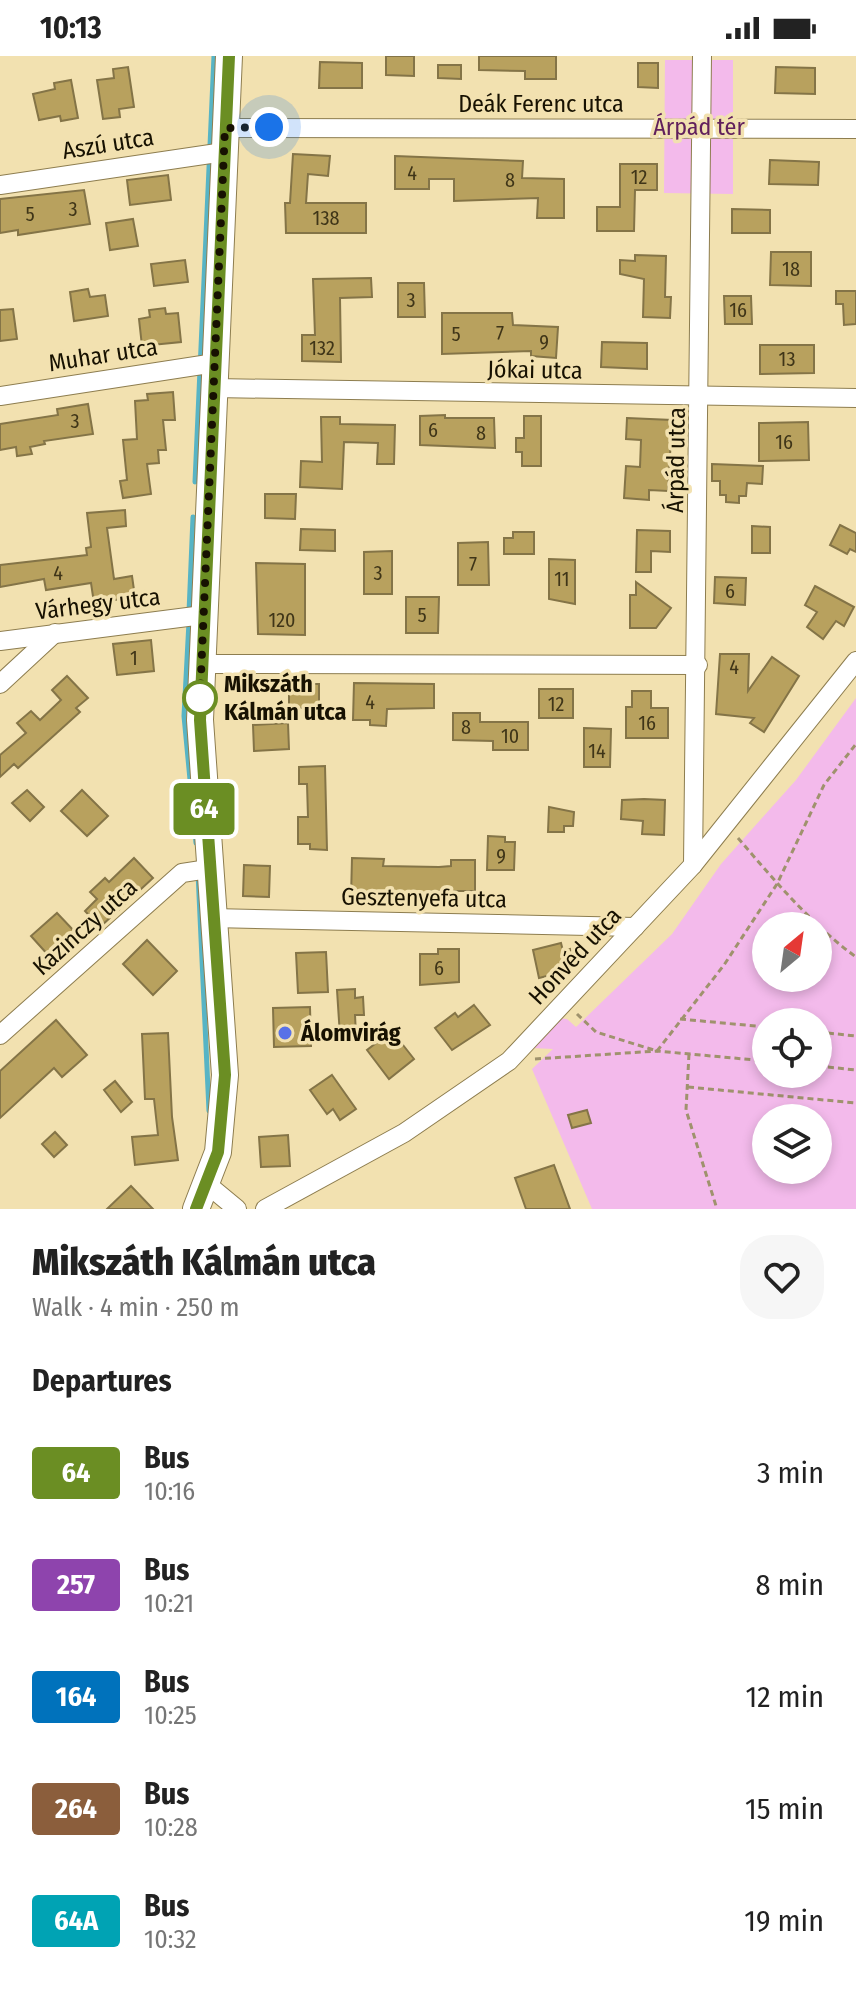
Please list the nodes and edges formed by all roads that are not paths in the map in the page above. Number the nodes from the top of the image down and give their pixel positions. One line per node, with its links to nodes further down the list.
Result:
1 (229, 56): 5 (main road)
2 (702, 56): 3 (street, Árpád utca)
3 (701, 129): 4 (street, Deák Ferenc utca); 5 (street, Deák Ferenc utca); 9 (street, Árpád utca)
4 (856, 129)
5 (218, 146): 6 (street, Aszú utca); 7 (main road)
6 (0, 185)
7 (208, 370): 8 (street, Muhar utca); 9 (street, Jókai utca); 11 (main road)
8 (0, 396)
9 (700, 397): 10 (street, Jókai utca); 16 (street, Árpád utca)
10 (856, 398)
11 (194, 616): 12 (street, Várhegy utca); 15 (main road)
12 (55, 633): 13 (street, Várhegy utca); 17 (street)
13 (0, 641)
14 (856, 661): 18 (street, Honvéd utca)
15 (201, 664): 16 (street); 19 (main road)
16 (698, 665): 18 (street, Árpád utca)
17 (0, 684)
18 (693, 865): 21 (street, Honvéd utca)
19 (202, 869): 20 (main road); 22 (street, Kazinczy utca)
20 (212, 918): 21 (street, Gesztenyefa utca); 23 (main road)
21 (635, 927): 26 (street, Honvéd utca)
22 (0, 1035)
23 (208, 1185): 24 (main road); 25 (street)
24 (196, 1209)
25 (237, 1209)
26 (265, 1209)

